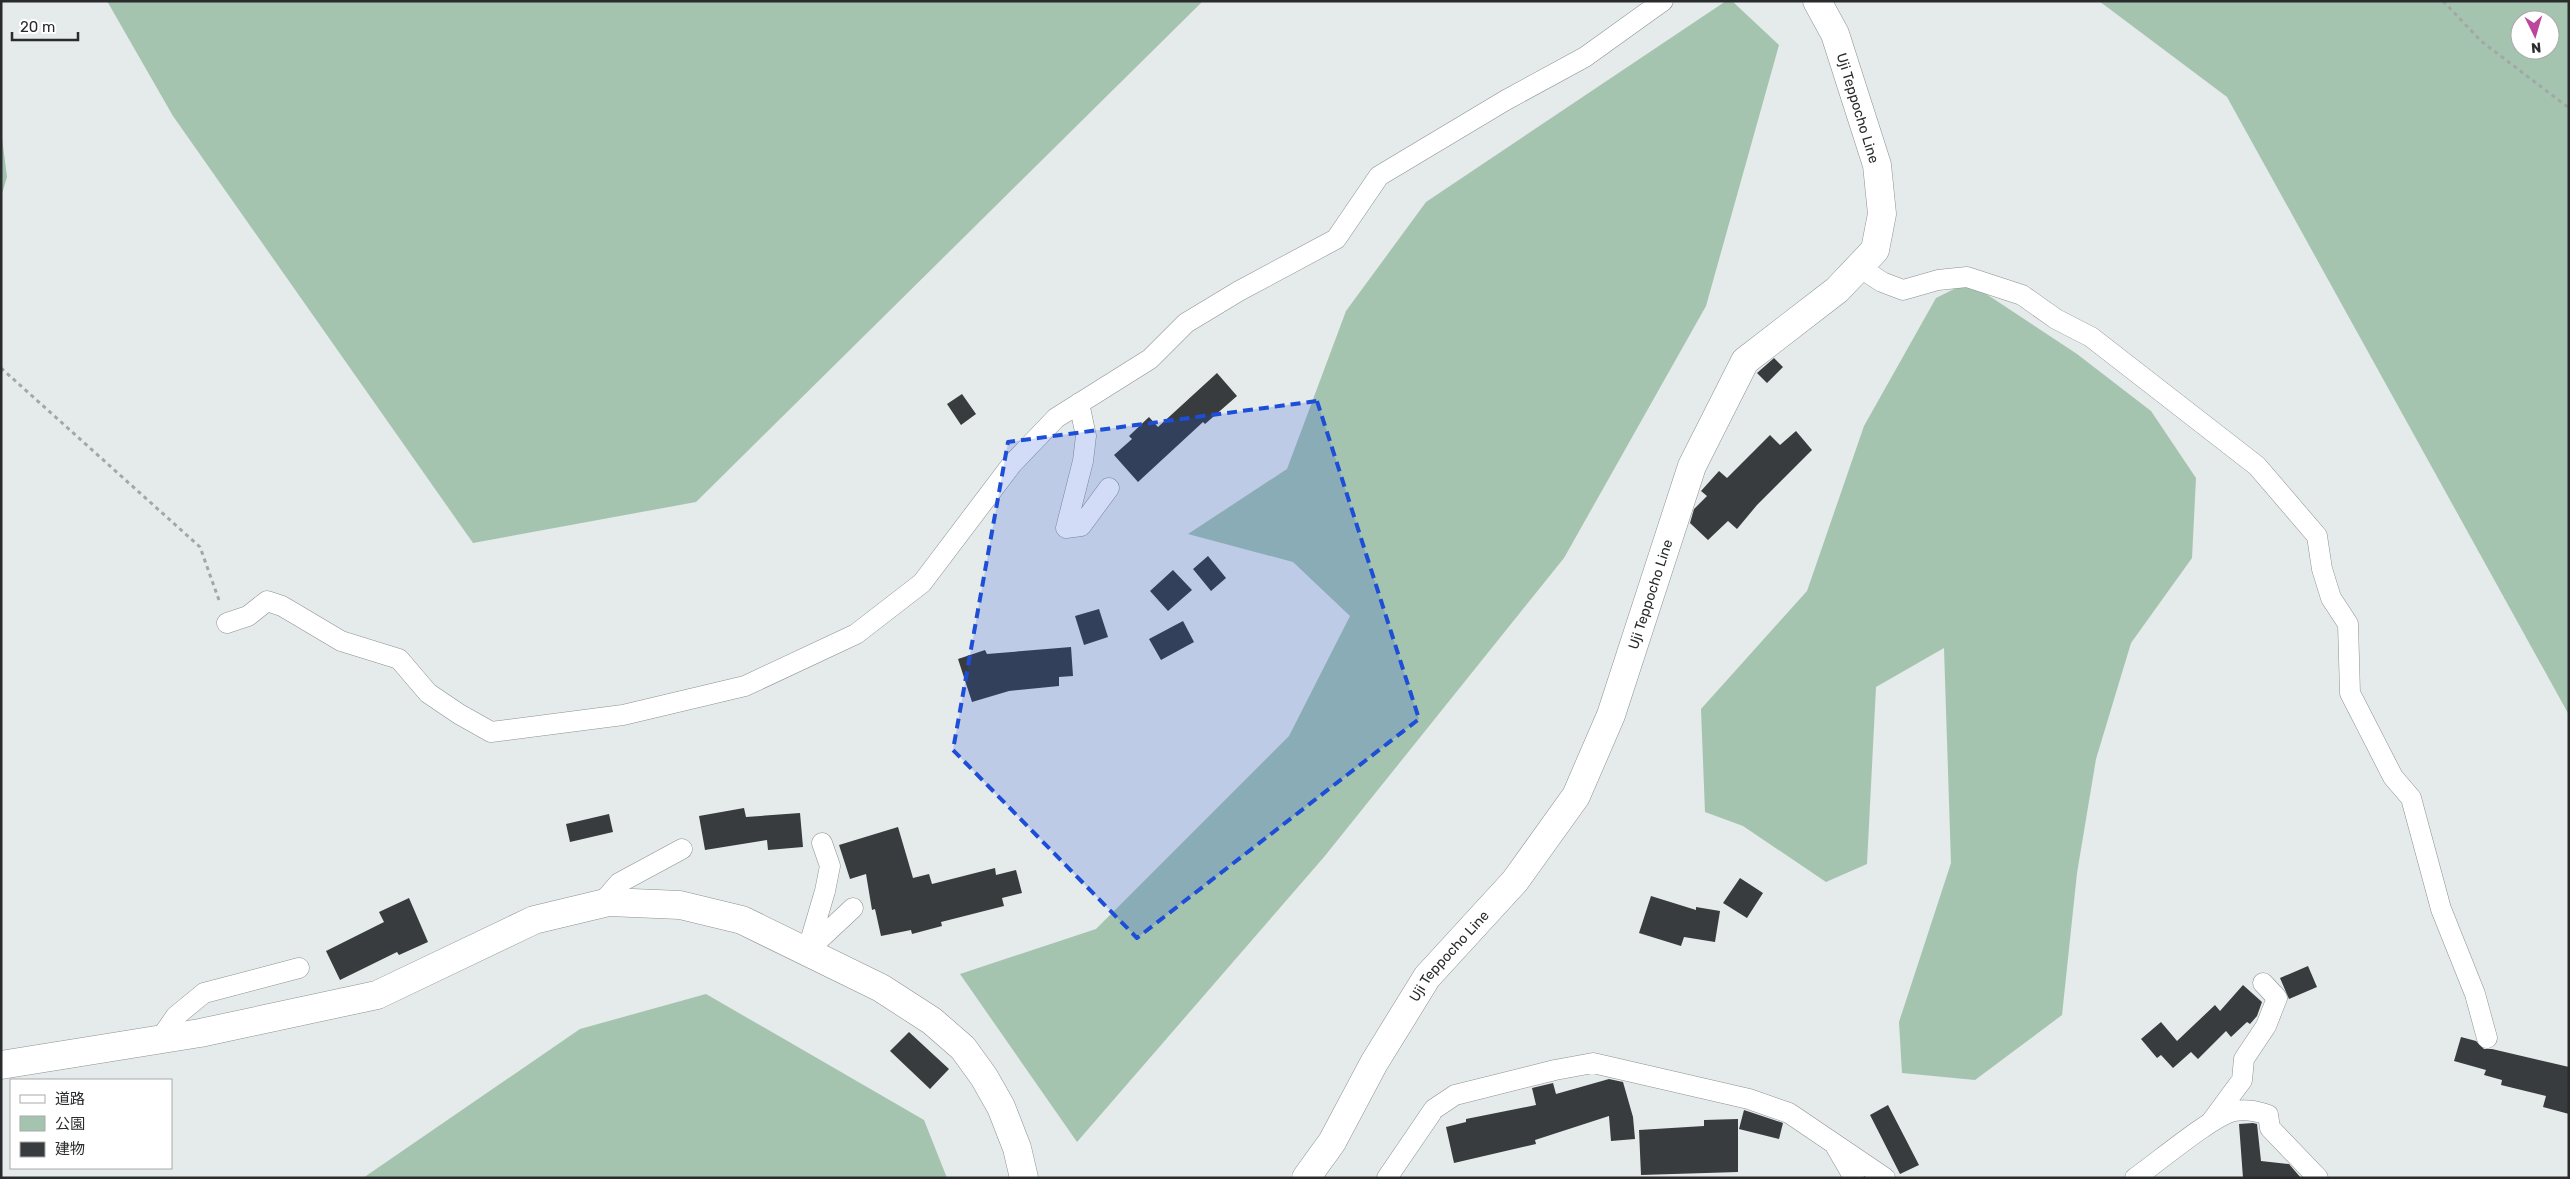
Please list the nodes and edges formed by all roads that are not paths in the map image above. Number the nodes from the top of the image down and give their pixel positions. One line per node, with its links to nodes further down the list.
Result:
1 (1663, 1): 4 (street)
2 (1817, 1): 3 (main road, Uji Teppocho Line)
3 (1859, 267): 14 (street); 20 (main road, Uji Teppocho Line)
4 (1080, 403): 5 (street); 6 (street)
5 (1109, 488)
6 (227, 623)
7 (822, 843): 11 (street)
8 (682, 849): 9 (street)
9 (600, 905): 11 (main road); 15 (main road)
10 (853, 908): 11 (street)
11 (807, 952): 19 (main road)
12 (299, 968): 15 (street)
13 (2263, 983): 17 (street)
14 (2487, 1038)
15 (160, 1039): 16 (main road)
16 (1, 1065)
17 (2209, 1126): 24 (street); 25 (street)
18 (1832, 1141): 21 (street); 22 (street); 23 (street)
19 (1024, 1178)
20 (1306, 1178)
21 (1387, 1178)
22 (1854, 1178)
23 (1885, 1178)
24 (2135, 1178)
25 (2318, 1178)

